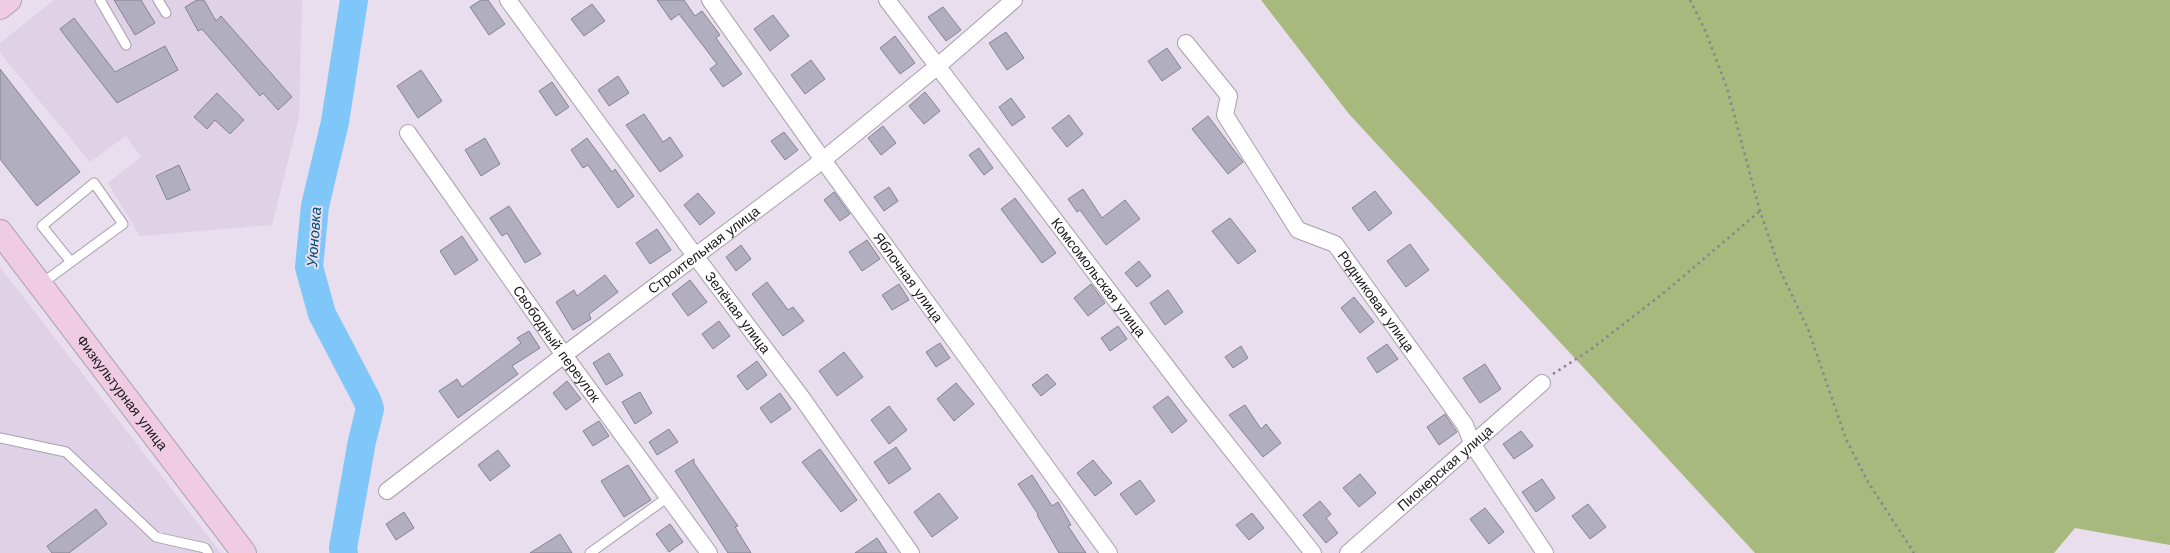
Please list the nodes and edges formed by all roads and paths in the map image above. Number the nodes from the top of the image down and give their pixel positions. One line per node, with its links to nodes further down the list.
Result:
1 (9, 0): 9 (street)
2 (100, 0): 12 (lane)
3 (158, 0): 10 (lane)
4 (508, 0): 18 (street, Зелёная улица)
5 (710, 0): 15 (street, Яблочная улица)
6 (887, 0): 13 (street, Комсомольская улица)
7 (1014, 0): 13 (street, Строительная улица)
8 (1690, 0): 16 (path)
9 (0, 7)
10 (166, 13)
11 (1186, 43): 24 (street, Родниковая улица)
12 (126, 45)
13 (939, 65): 15 (street, Строительная улица); 33 (street, Комсомольская улица)
14 (408, 133): 21 (street, Свободный переулок)
15 (823, 160): 18 (street, Строительная улица); 32 (street, Яблочная улица)
16 (1760, 211): 22 (path); 36 (path)
17 (0, 232): 20 (street, Физкультурная улица)
18 (696, 257): 21 (street, Строительная улица); 31 (street, Зелёная улица)
19 (72, 262): 19 (lane); 20 (lane)
20 (40, 284): 28 (street, Физкультурная улица)
21 (564, 355): 25 (street, Строительная улица); 26 (street, Свободный переулок)
22 (1542, 383): 24 (street, Пионерская улица)
23 (0, 438): 27 (lane)
24 (1473, 445): 34 (street, Пионерская улица); 35 (street, Родниковая улица)
25 (387, 491)
26 (668, 497): 29 (lane); 30 (street, Свободный переулок)
27 (208, 553)
28 (244, 553)
29 (590, 553)
30 (709, 553)
31 (911, 553)
32 (1109, 553)
33 (1312, 553)
34 (1348, 553)
35 (1545, 553)
36 (1914, 553)

